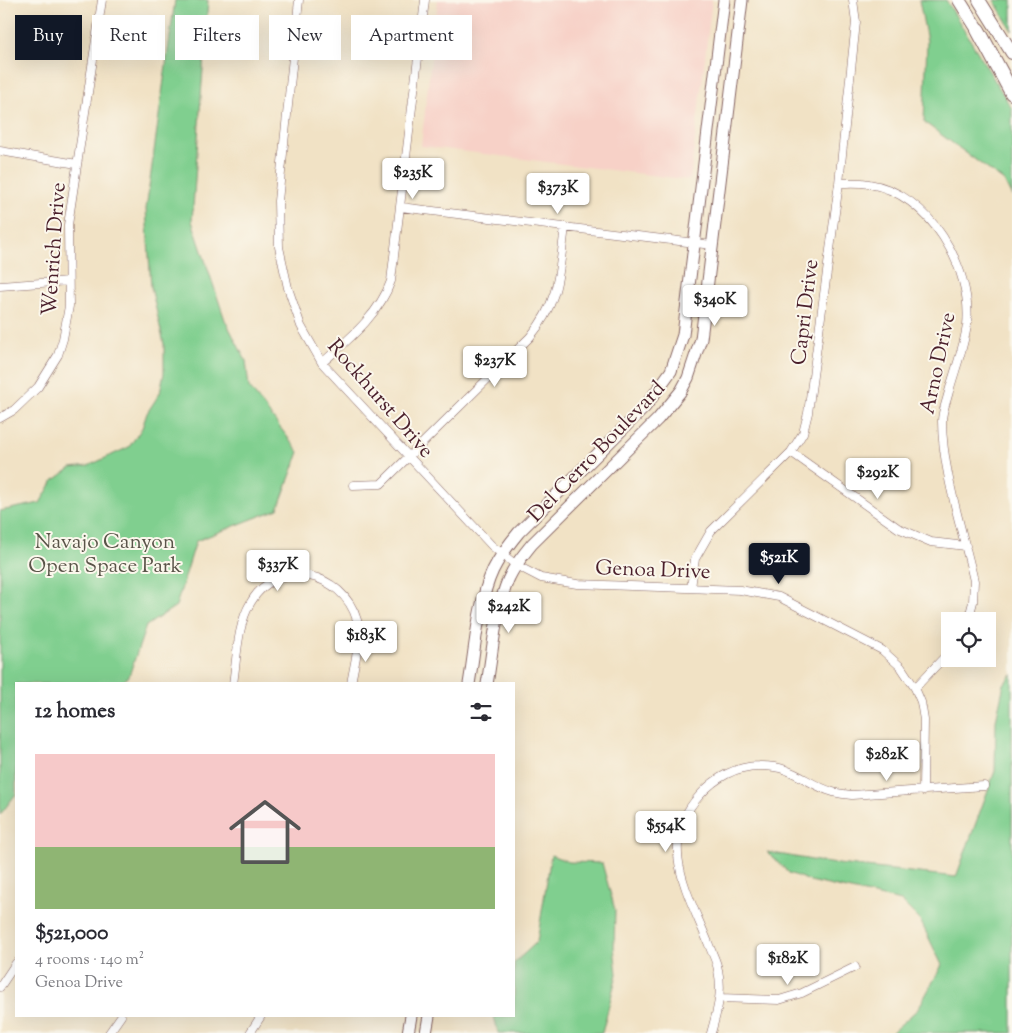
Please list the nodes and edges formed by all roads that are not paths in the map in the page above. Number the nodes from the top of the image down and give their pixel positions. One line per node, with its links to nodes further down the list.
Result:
1 (102, 0): 14 (street, Wenrich Drive)
2 (299, 0): 22 (street, Rockhurst Drive)
3 (425, 0): 16 (street)
4 (724, 0): 18 (street, Del Cerro Boulevard)
5 (742, 0): 19 (street, Del Cerro Boulevard)
6 (853, 0): 15 (street, Capri Drive)
7 (959, 0): 9 (main road)
8 (978, 0): 10 (main road)
9 (978, 30): 11 (main road); 12 (highway)
10 (1012, 53)
11 (1012, 82)
12 (1012, 93)
13 (0, 151): 14 (street)
14 (77, 164): 20 (street, Wenrich Drive)
15 (838, 183): 24 (street, Capri Drive); 27 (street, Arno Drive)
16 (400, 206): 17 (street); 22 (street)
17 (565, 227): 18 (street); 25 (street)
18 (695, 243): 19 (street); 28 (street, Del Cerro Boulevard)
19 (712, 245): 29 (street, Del Cerro Boulevard)
20 (68, 281): 21 (street); 23 (street, Wenrich Drive)
21 (0, 286)
22 (322, 363): 25 (street, Rockhurst Drive)
23 (0, 418)
24 (791, 452): 27 (street); 30 (street, Capri Drive)
25 (408, 458): 26 (street); 28 (street, Rockhurst Drive)
26 (353, 485)
27 (966, 546): 31 (street, Arno Drive)
28 (502, 555): 29 (street, Genoa Drive); 35 (street, Del Cerro Boulevard)
29 (516, 565): 30 (street, Genoa Drive); 36 (street, Del Cerro Boulevard)
30 (692, 588): 37 (street, Genoa Drive)
31 (970, 612)
32 (941, 661): 37 (street)
33 (233, 682): 34 (street)
34 (351, 682)
35 (469, 682)
36 (487, 682)
37 (915, 688): 39 (street, Genoa Drive)
38 (984, 786): 39 (street)
39 (924, 791): 43 (street)
40 (15, 964): 42 (street)
41 (855, 967): 43 (street)
42 (0, 987)
43 (720, 998): 52 (street)
44 (120, 1017): 48 (street)
45 (261, 1017): 49 (street)
46 (411, 1017): 50 (street)
47 (429, 1017): 51 (street)
48 (109, 1033)
49 (250, 1033)
50 (408, 1033)
51 (426, 1033)
52 (711, 1033)

